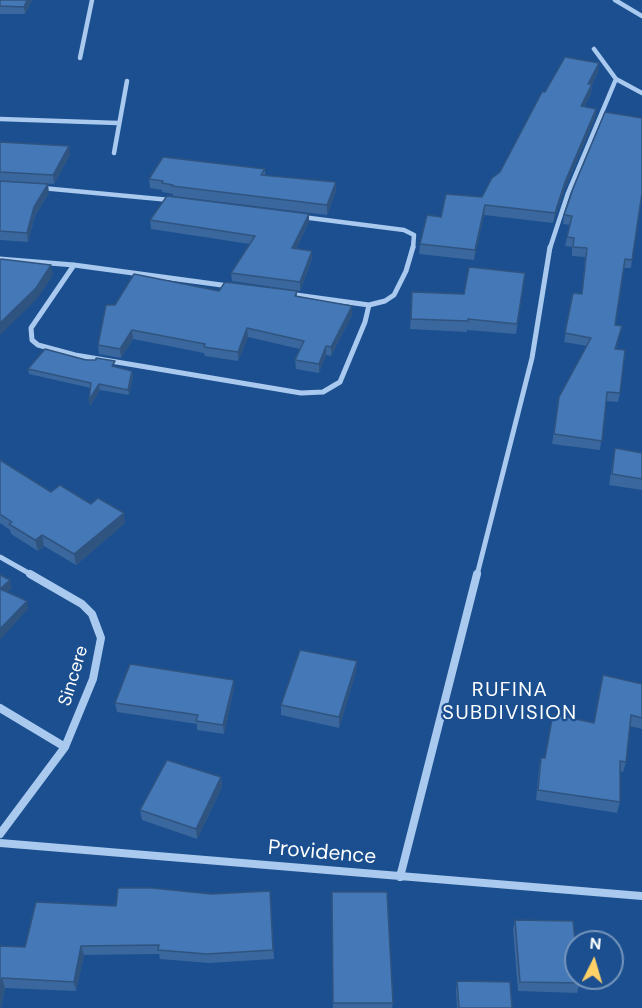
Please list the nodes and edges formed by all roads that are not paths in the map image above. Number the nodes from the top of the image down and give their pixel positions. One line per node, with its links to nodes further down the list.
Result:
1 (92, 0): 5 (street)
2 (615, 0): 3 (street)
3 (642, 16)
4 (594, 49): 6 (street)
5 (80, 58)
6 (616, 79): 8 (street); 25 (street)
7 (127, 81): 10 (street)
8 (642, 93)
9 (0, 119): 10 (street)
10 (118, 123): 11 (street)
11 (114, 153)
12 (35, 188): 13 (street)
13 (173, 201)
14 (300, 217): 19 (street)
15 (0, 259): 16 (street)
16 (74, 265): 17 (street); 19 (street)
17 (239, 287)
18 (286, 294): 19 (street)
19 (369, 305)
20 (0, 557): 22 (street, Sincere)
21 (0, 708): 22 (street)
22 (65, 747): 23 (street, Sincere)
23 (0, 834)
24 (0, 843): 25 (street, Providence)
25 (400, 877): 26 (street, Providence)
26 (642, 896)

